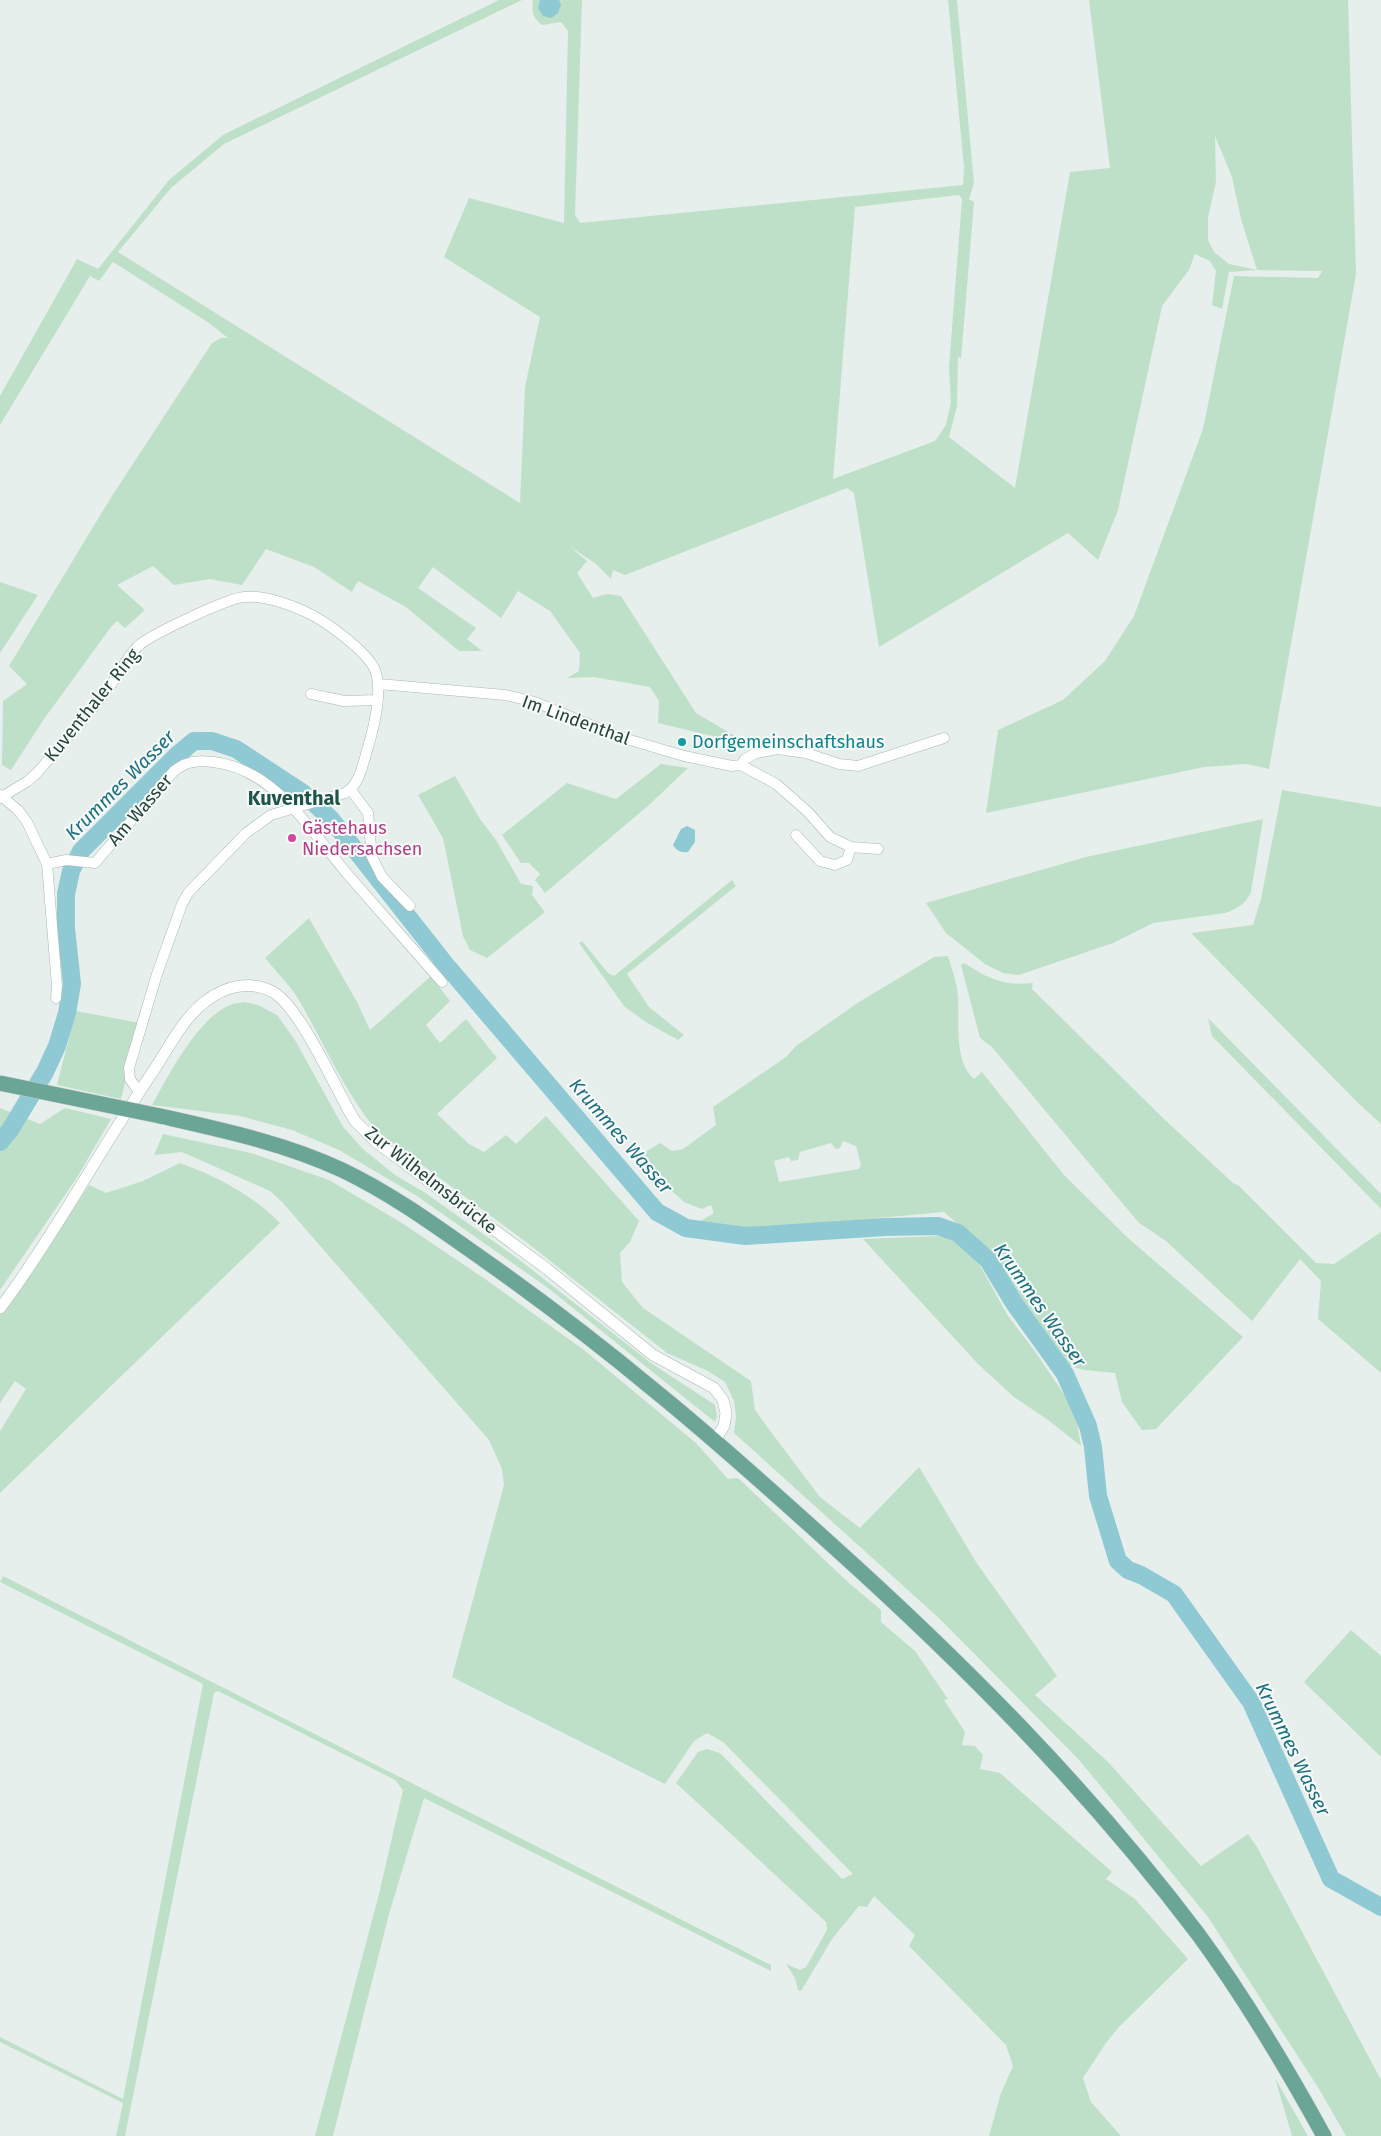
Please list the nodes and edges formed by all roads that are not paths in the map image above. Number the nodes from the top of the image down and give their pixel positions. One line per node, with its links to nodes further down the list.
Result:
1 (379, 684): 3 (street, Kuventhaler Ring); 5 (street, Im Lindenthal); 7 (street, Kuventhaler Ring)
2 (311, 694): 3 (street)
3 (378, 700): 6 (street, Kuventhaler Ring)
4 (944, 738): 5 (street)
5 (741, 765): 10 (street)
6 (351, 790): 8 (street); 13 (street)
7 (1, 796): 12 (street)
8 (294, 808): 12 (street, Am Wasser); 14 (street, Am Wasser); 17 (street)
9 (796, 835): 10 (street)
10 (851, 847): 11 (street)
11 (878, 849)
12 (48, 864): 15 (street)
13 (410, 906)
14 (442, 982)
15 (56, 998)
16 (0, 1083): 18 (street, bridge); 20 (main road, bridge)
17 (139, 1092): 18 (street, Zur Wilhelmsbrücke); 20 (street, Zur Wilhelmsbrücke)
18 (129, 1109): 19 (street, Zur Wilhelmsbrücke)
19 (0, 1308)
20 (715, 1440): 21 (main road)
21 (1324, 2136)

